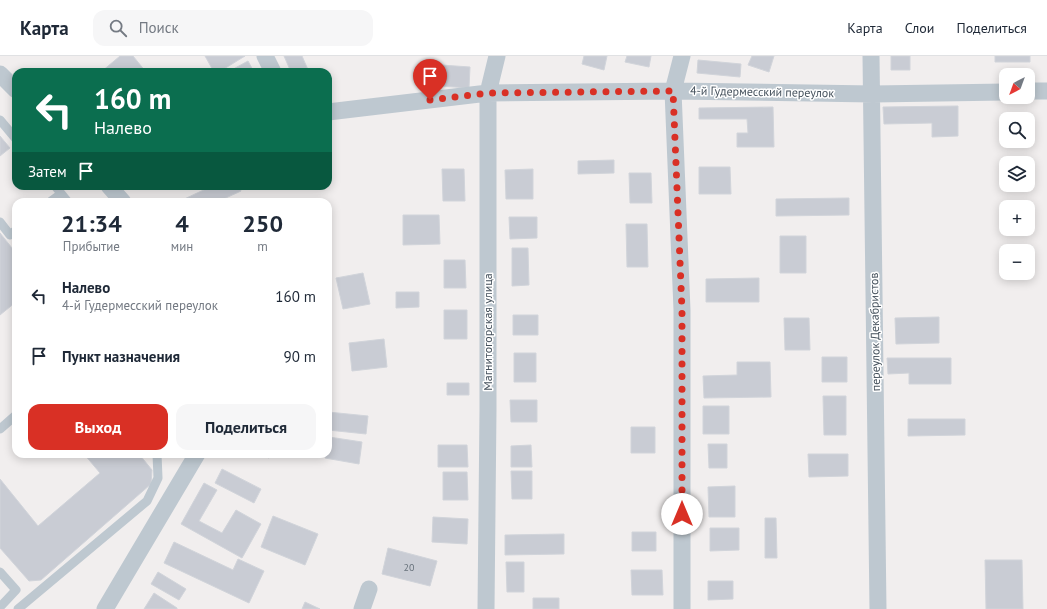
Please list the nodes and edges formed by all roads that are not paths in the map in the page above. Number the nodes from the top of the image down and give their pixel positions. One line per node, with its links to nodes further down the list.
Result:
1 (265, 56): 5 (street)
2 (497, 56): 12 (street, Магнитогорская улица)
3 (682, 56): 8 (street)
4 (871, 56): 13 (street, переулок Декабристов)
5 (271, 68)
6 (0, 74): 7 (street)
7 (12, 86)
8 (673, 91): 12 (street, 4-й Гудермесский переулок); 13 (street, 4-й Гудермесский переулок); 36 (street)
9 (1035, 91): 10 (street)
10 (1047, 91)
11 (999, 92): 13 (street, 4-й Гудермесский переулок)
12 (488, 93): 14 (street, 4-й Гудермесский переулок); 35 (street, Магнитогорская улица)
13 (872, 94): 37 (street, переулок Декабристов)
14 (332, 112)
15 (0, 120): 16 (lane)
16 (12, 134)
17 (58, 190): 19 (lane)
18 (112, 190): 22 (street)
19 (61, 194): 20 (lane); 21 (lane)
20 (56, 198)
21 (64, 198)
22 (119, 198)
23 (0, 222): 24 (lane)
24 (12, 233)
25 (12, 418): 26 (lane)
26 (0, 429)
27 (157, 458): 32 (lane)
28 (195, 458): 33 (street)
29 (0, 572): 31 (lane)
30 (369, 589): 34 (street)
31 (0, 607)
32 (18, 609)
33 (105, 609)
34 (362, 609)
35 (486, 609)
36 (682, 609)
37 (878, 609)

